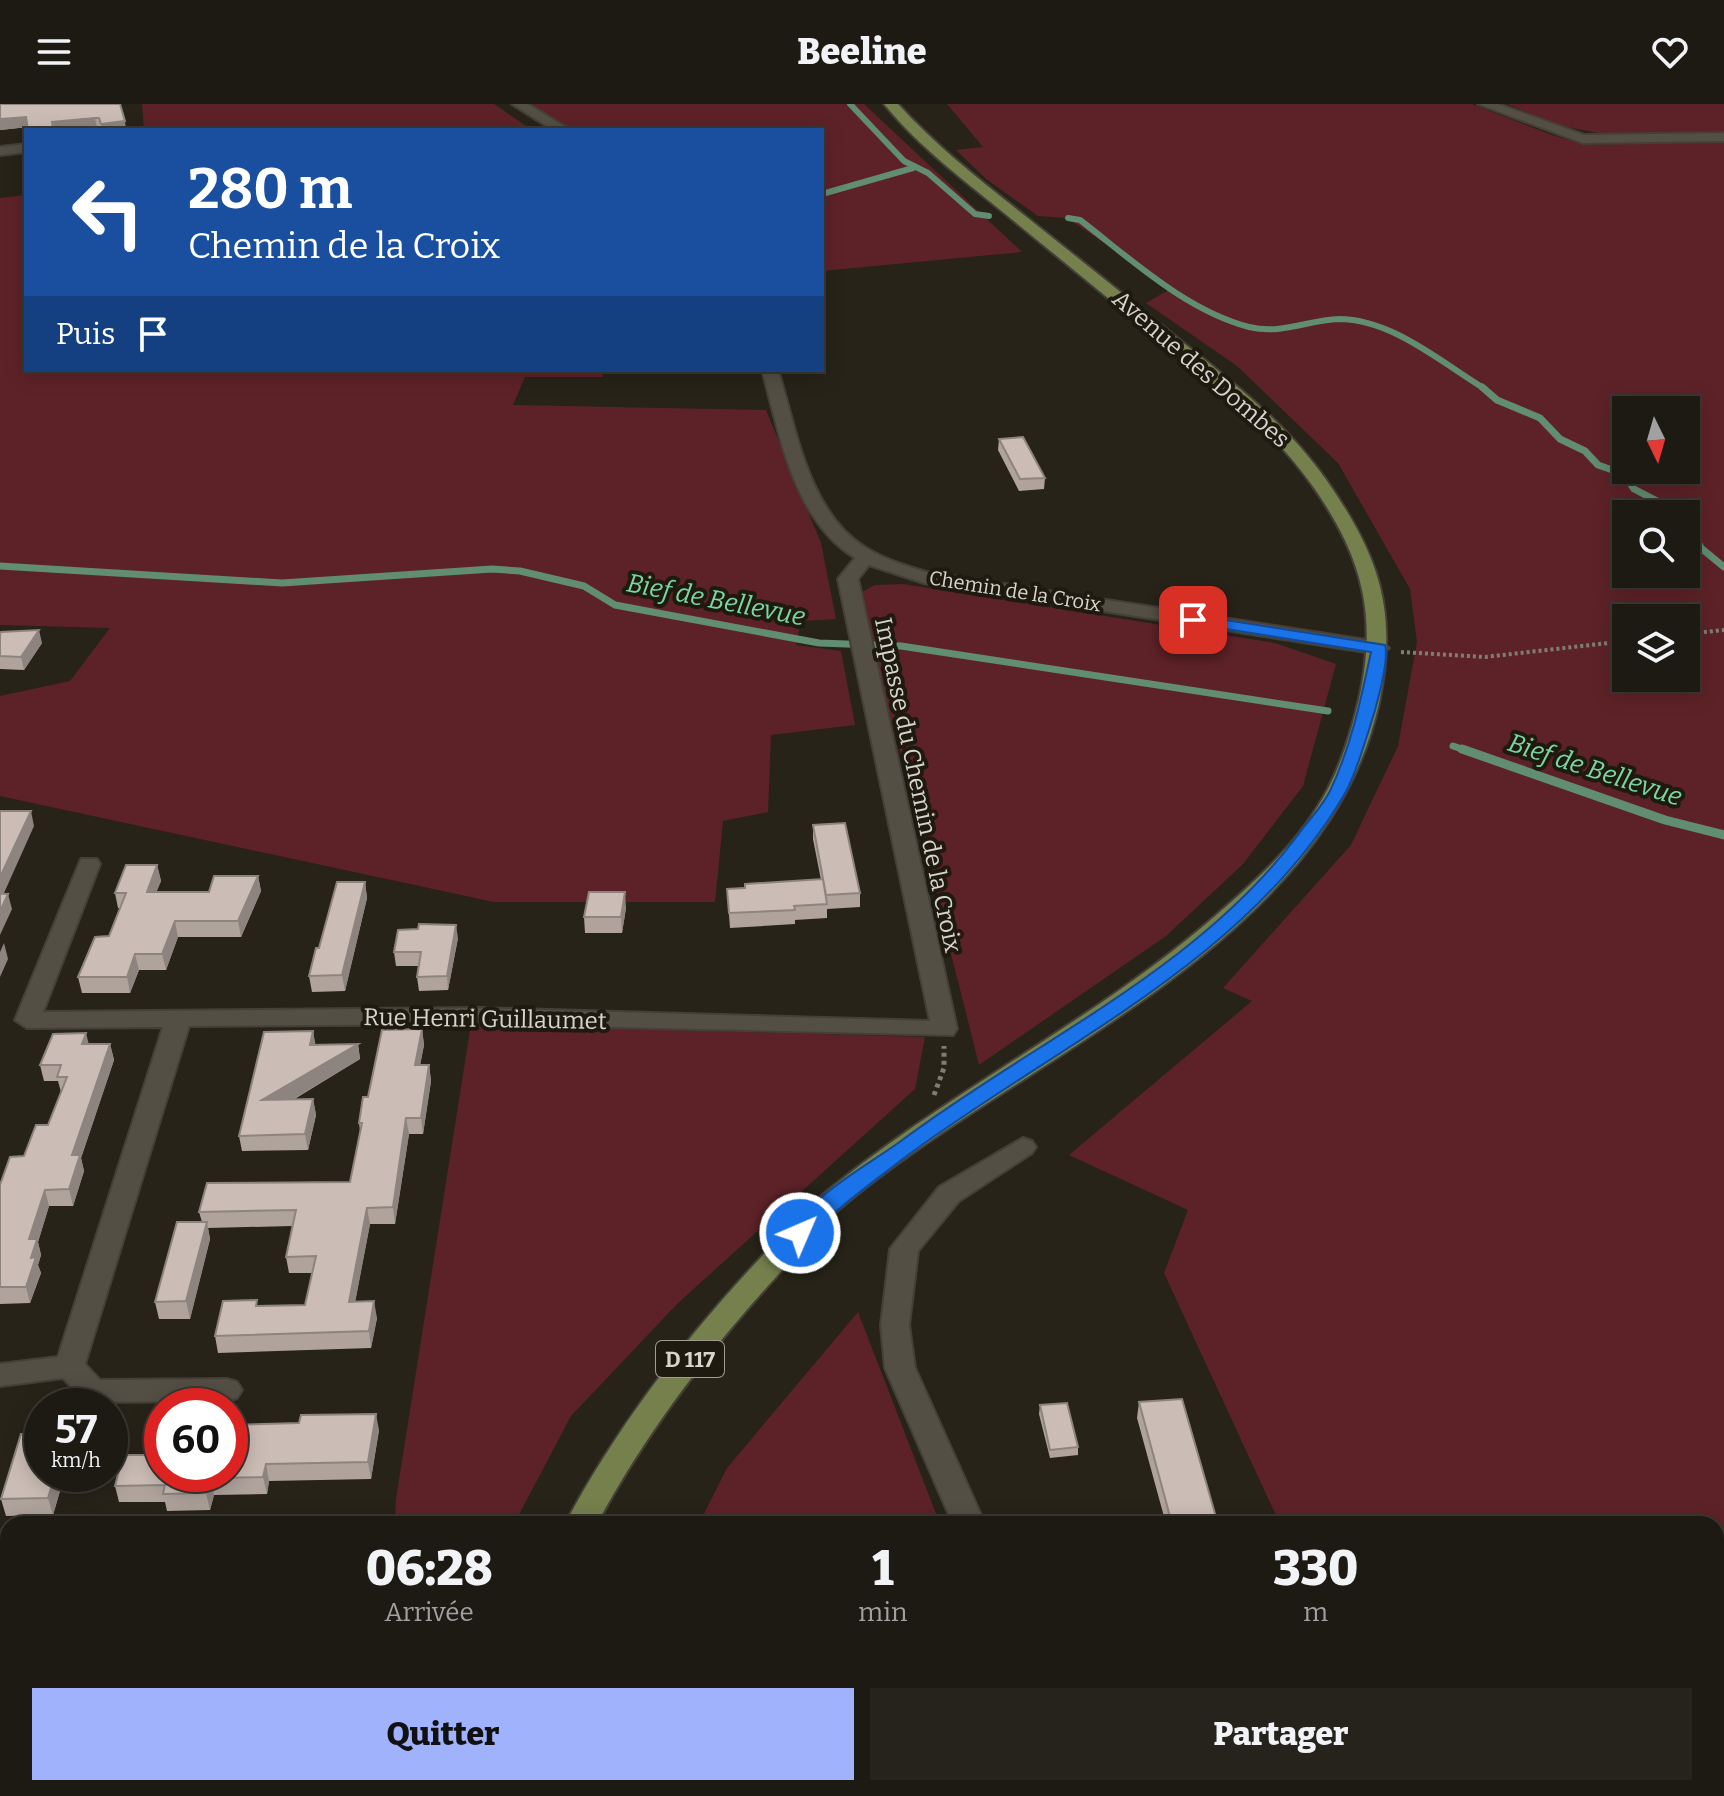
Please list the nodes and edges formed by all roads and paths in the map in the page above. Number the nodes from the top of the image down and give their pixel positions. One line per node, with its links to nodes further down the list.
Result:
1 (519, 104): 4 (street)
2 (891, 104): 13 (main road, Avenue des Dombes / D 117)
3 (1485, 104): 5 (street)
4 (560, 128)
5 (1724, 137)
6 (24, 148): 7 (street)
7 (0, 151)
8 (771, 372): 9 (street, Chemin de la Croix)
9 (866, 556): 13 (street, Chemin de la Croix); 16 (street, Impasse du Chemin de la Croix)
10 (1724, 630): 11 (path)
11 (1700, 633)
12 (1612, 642): 13 (path)
13 (1379, 648): 17 (main road, Avenue des Dombes / D 117)
14 (89, 864): 15 (street, Rue Henri Guillaumet)
15 (178, 1020): 16 (street, Rue Henri Guillaumet); 19 (street)
16 (944, 1029): 17 (path)
17 (927, 1131): 22 (main road, Avenue des Dombes / D 117)
18 (1023, 1147): 23 (street)
19 (70, 1366): 20 (street); 21 (street)
20 (0, 1375)
21 (144, 1391)
22 (585, 1516)
23 (965, 1516)

